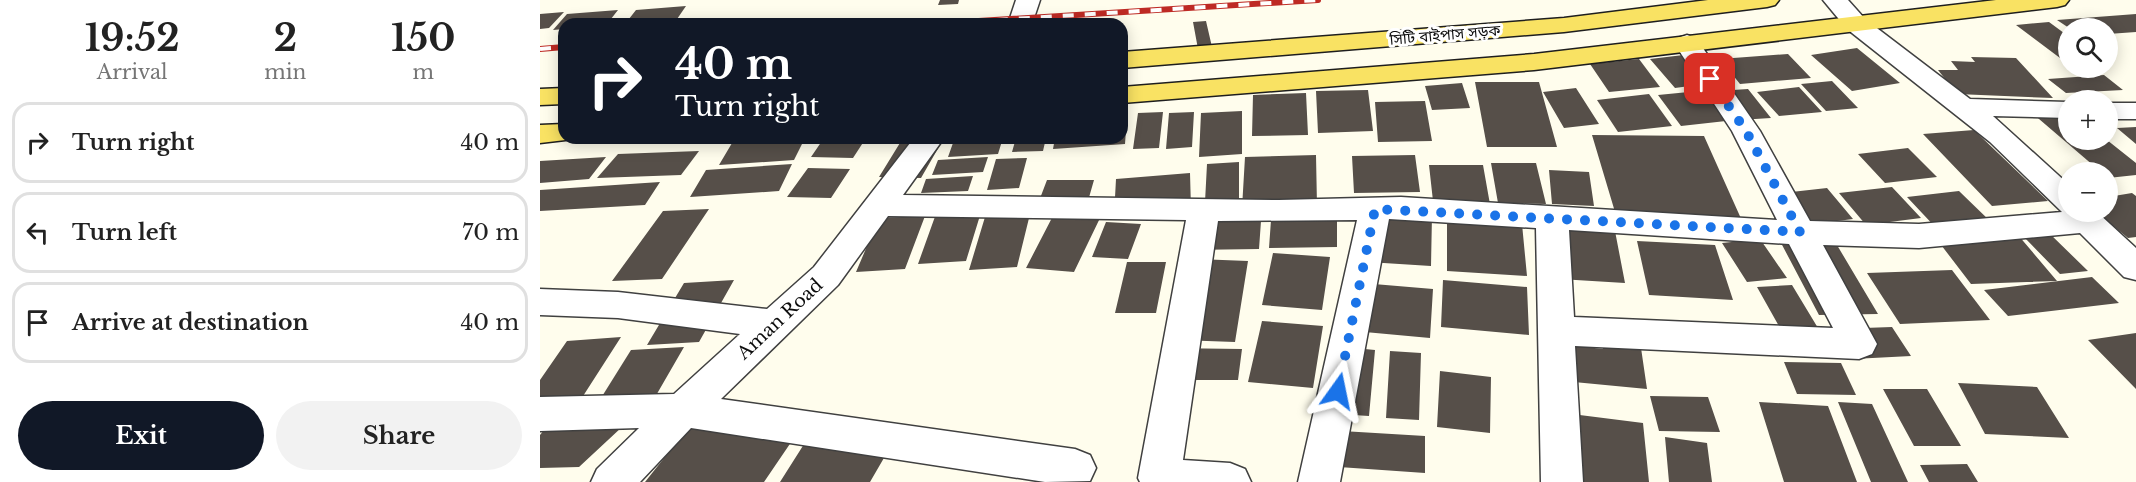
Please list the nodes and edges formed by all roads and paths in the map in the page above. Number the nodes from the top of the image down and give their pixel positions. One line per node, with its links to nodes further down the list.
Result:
1 (1028, 0): 5 (street)
2 (1767, 0): 8 (main road, সিটি বাইপাস সড়ক)
3 (1834, 0): 6 (street)
4 (2057, 0): 6 (main road)
5 (1022, 18)
6 (1856, 24): 7 (main road); 12 (street)
7 (1687, 44): 9 (main road); 26 (street)
8 (1128, 60)
9 (1128, 94)
10 (558, 96): 11 (main road)
11 (540, 97)
12 (1966, 107): 13 (street); 19 (street)
13 (2058, 110)
14 (2118, 111): 15 (street)
15 (2136, 111)
16 (558, 133): 17 (main road)
17 (540, 134)
18 (925, 144): 20 (street, Aman Road)
19 (2058, 193)
20 (879, 205): 21 (street); 29 (street, Aman Road)
21 (1204, 209): 22 (street); 34 (street)
22 (1375, 209): 24 (street); 36 (street)
23 (2058, 215): 26 (street)
24 (1552, 218): 26 (street); 30 (street)
25 (2089, 222): 27 (street)
26 (1800, 232): 30 (street)
27 (2136, 267)
28 (540, 302): 29 (street)
29 (775, 324): 31 (street, Aman Road)
30 (1557, 331): 37 (street)
31 (683, 410): 32 (street); 33 (street); 35 (street, Aman Road)
32 (540, 414)
33 (1075, 468)
34 (1203, 481)
35 (612, 482)
36 (1319, 482)
37 (1562, 482)

